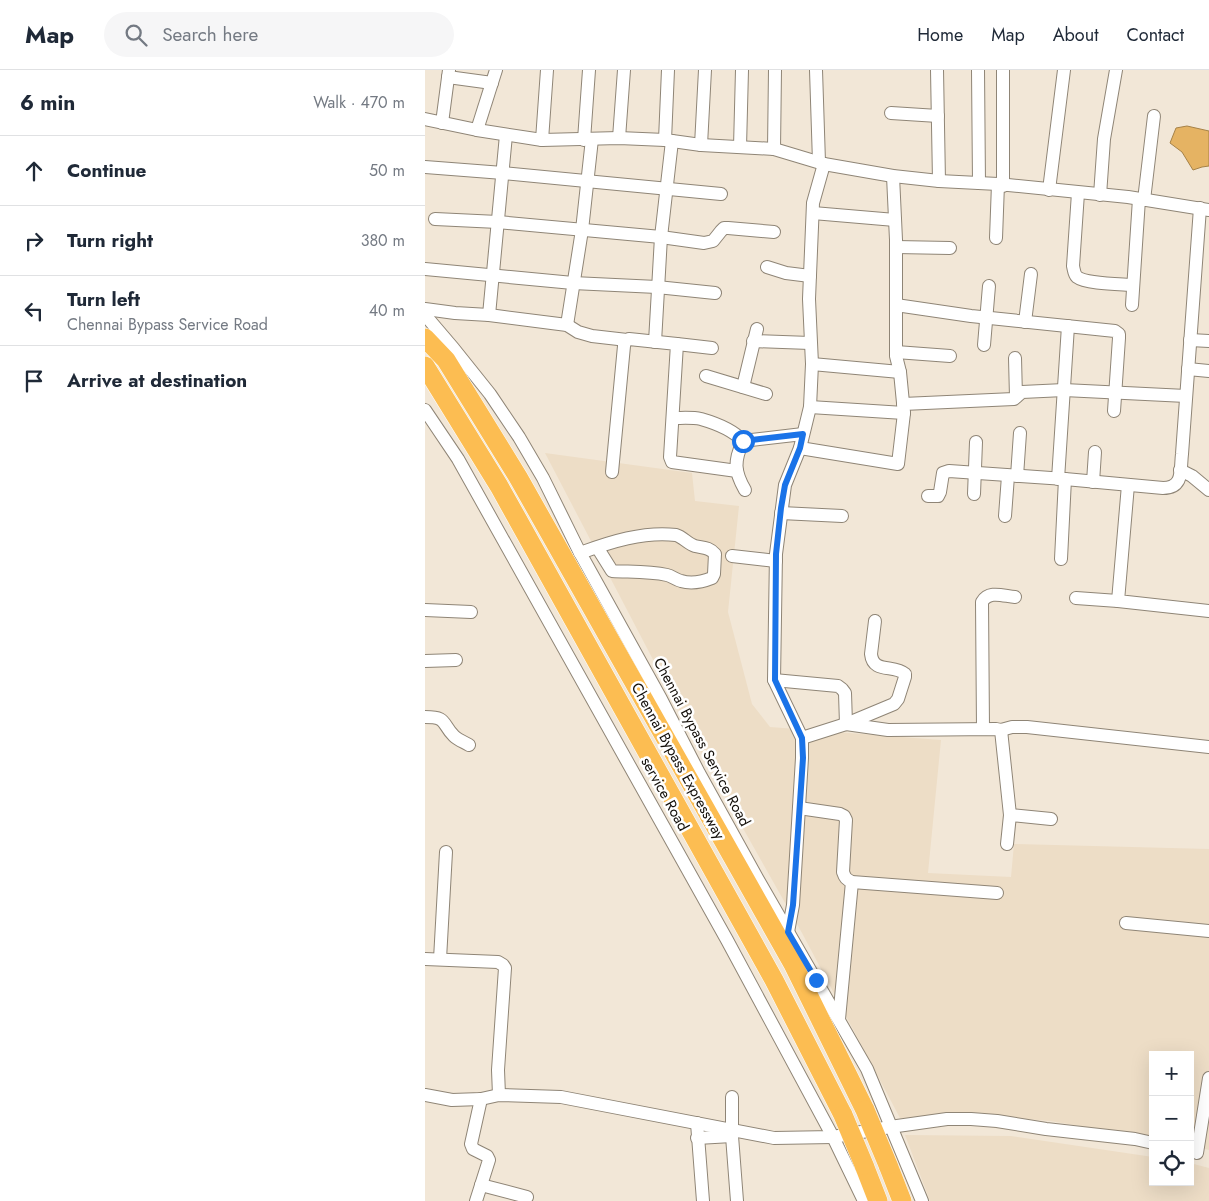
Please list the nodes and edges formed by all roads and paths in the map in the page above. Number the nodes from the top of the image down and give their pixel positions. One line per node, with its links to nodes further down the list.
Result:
1 (496, 70): 16 (street)
2 (547, 70): 26 (street)
3 (589, 70): 25 (street)
4 (624, 70): 24 (street)
5 (668, 70): 27 (street)
6 (705, 70): 28 (street)
7 (742, 70): 29 (street)
8 (775, 70): 30 (street)
9 (816, 70): 31 (street)
10 (937, 70): 18 (street)
11 (978, 70): 37 (street)
12 (1003, 70): 38 (street)
13 (1064, 70): 40 (street)
14 (1116, 70): 43 (street)
15 (449, 73): 16 (street); 21 (street)
16 (492, 83): 22 (street)
17 (891, 113): 18 (street)
18 (938, 116): 36 (street)
19 (1154, 116): 44 (street)
20 (425, 120): 21 (street)
21 (442, 123): 22 (street)
22 (477, 130): 23 (street)
23 (506, 135): 26 (street); 33 (street)
24 (619, 138): 25 (street); 27 (street)
25 (588, 139): 26 (street); 35 (street)
26 (542, 140)
27 (669, 140): 28 (street); 39 (street)
28 (701, 145): 29 (street)
29 (740, 147): 30 (street)
30 (774, 149): 31 (street)
31 (822, 163): 34 (street); 46 (street)
32 (425, 167): 33 (street)
33 (503, 173): 35 (street); 49 (street)
34 (893, 176): 36 (street); 48 (street)
35 (587, 181): 39 (street); 50 (street)
36 (939, 181): 37 (street)
37 (979, 183): 38 (street)
38 (1000, 185): 40 (street); 53 (street)
39 (666, 189): 42 (street); 52 (street)
40 (1049, 190): 41 (street)
41 (1078, 193): 43 (street); 62 (street)
42 (721, 194)
43 (1099, 195): 44 (street)
44 (1142, 200): 45 (street); 62 (street)
45 (1205, 209): 77 (street)
46 (813, 213): 48 (street); 60 (street)
47 (435, 219): 49 (street)
48 (895, 220): 54 (street)
49 (497, 222): 50 (street); 58 (street)
50 (582, 230): 52 (street); 61 (street)
51 (775, 232): 52 (street)
52 (661, 237): 64 (street)
53 (996, 238)
54 (896, 246): 55 (street); 66 (street)
55 (950, 248)
56 (767, 267): 60 (street)
57 (425, 269): 58 (street)
58 (492, 274): 61 (street); 70 (street)
59 (1031, 274): 72 (street)
60 (810, 276): 80 (street)
61 (573, 283): 64 (street); 73 (street)
62 (1133, 285): 67 (street)
63 (989, 286): 71 (street)
64 (657, 287): 65 (street); 79 (street)
65 (715, 293)
66 (896, 305): 71 (street); 84 (street)
67 (1131, 305)
68 (425, 309): 70 (street)
69 (425, 315): 126 (street, Chennai Bypass Service Road)
70 (489, 315): 73 (street)
71 (986, 318): 72 (street); 82 (street)
72 (1025, 322): 74 (street)
73 (567, 325): 76 (street)
74 (1068, 326): 94 (street); 95 (street)
75 (425, 338): 179 (highway, Chennai Bypass Expressway, bridge)
76 (627, 340): 79 (street); 112 (street)
77 (1190, 340): 78 (street); 89 (street)
78 (1209, 341)
79 (655, 342): 81 (street)
80 (810, 343): 87 (street); 93 (street)
81 (677, 344): 83 (street); 103 (street)
82 (984, 345)
83 (712, 348)
84 (896, 352): 85 (street); 91 (street)
85 (950, 356)
86 (1015, 358): 98 (street)
87 (812, 364): 91 (street); 99 (street)
88 (425, 366): 178 (highway, Chennai Bypass Expressway, bridge)
89 (1188, 369): 90 (street); 97 (street)
90 (1209, 371)
91 (900, 372): 100 (street)
92 (706, 376): 93 (street)
93 (743, 387): 96 (street)
94 (1064, 390): 95 (street); 98 (street); 115 (street)
95 (1115, 393): 97 (street); 102 (street)
96 (766, 394)
97 (1186, 396): 110 (street)
98 (1016, 397): 100 (street)
99 (811, 407): 100 (street); 105 (street)
100 (904, 408): 108 (street)
101 (425, 410): 168 (street, service Road)
102 (1114, 411)
103 (673, 418): 106 (street); 111 (street)
104 (1020, 433): 114 (street)
105 (803, 434): 106 (street); 108 (street)
106 (743, 441): 111 (street)
107 (976, 442): 113 (street)
108 (800, 448): 122 (street)
109 (1095, 452): 116 (street)
110 (1180, 470): 117 (street); 119 (street)
111 (737, 471): 118 (street)
112 (612, 472)
113 (975, 472): 114 (street); 120 (street); 121 (street)
114 (1012, 476): 115 (street); 124 (street)
115 (1062, 479): 116 (street); 128 (street)
116 (1093, 482): 117 (street)
117 (1128, 485): 132 (street)
118 (745, 490)
119 (1209, 490)
120 (975, 494)
121 (928, 496)
122 (781, 513): 123 (street); 129 (street)
123 (842, 516)
124 (1005, 516)
125 (597, 547): 125 (street); 126 (street)
126 (580, 553): 156 (street, Chennai Bypass Service Road)
127 (732, 556): 129 (street)
128 (1061, 559)
129 (776, 561): 139 (street)
130 (1015, 597): 142 (street)
131 (1076, 598): 132 (street)
132 (1118, 601): 134 (street)
133 (425, 610): 135 (street)
134 (1209, 611)
135 (471, 612)
136 (875, 621): 141 (street)
137 (456, 660): 138 (street)
138 (425, 661)
139 (775, 680): 141 (street); 144 (street)
140 (425, 717): 145 (street)
141 (846, 724): 142 (street); 144 (street)
142 (983, 729): 143 (street)
143 (1001, 730): 146 (street); 148 (street)
144 (802, 738): 147 (street)
145 (469, 744)
146 (1209, 747)
147 (799, 808): 152 (street); 156 (street)
148 (1010, 815): 149 (street); 150 (street)
149 (1051, 819)
150 (1007, 844)
151 (446, 852): 158 (street)
152 (852, 882): 153 (street); 159 (street)
153 (997, 893)
154 (1126, 923): 155 (street)
155 (1209, 931)
156 (788, 932): 159 (street, Chennai Bypass Service Road)
157 (425, 958): 158 (street)
158 (440, 959): 162 (street)
159 (839, 1019): 166 (street, Chennai Bypass Service Road)
160 (1209, 1078): 171 (street)
161 (425, 1095): 164 (street)
162 (499, 1095): 164 (street); 165 (street)
163 (733, 1097): 167 (street)
164 (481, 1099): 172 (street)
165 (697, 1123): 167 (street); 169 (street)
166 (890, 1127): 168 (street); 170 (street); 180 (street, Chennai Bypass Service Road)
167 (732, 1133): 168 (street); 169 (street); 176 (street)
168 (833, 1137): 177 (street, service Road)
169 (697, 1138): 175 (street)
170 (1149, 1142)
171 (1199, 1153)
172 (481, 1185): 173 (street); 174 (street)
173 (527, 1197)
174 (476, 1201)
175 (703, 1201)
176 (737, 1201)
177 (864, 1201)
178 (878, 1201)
179 (902, 1201)
180 (922, 1201)

